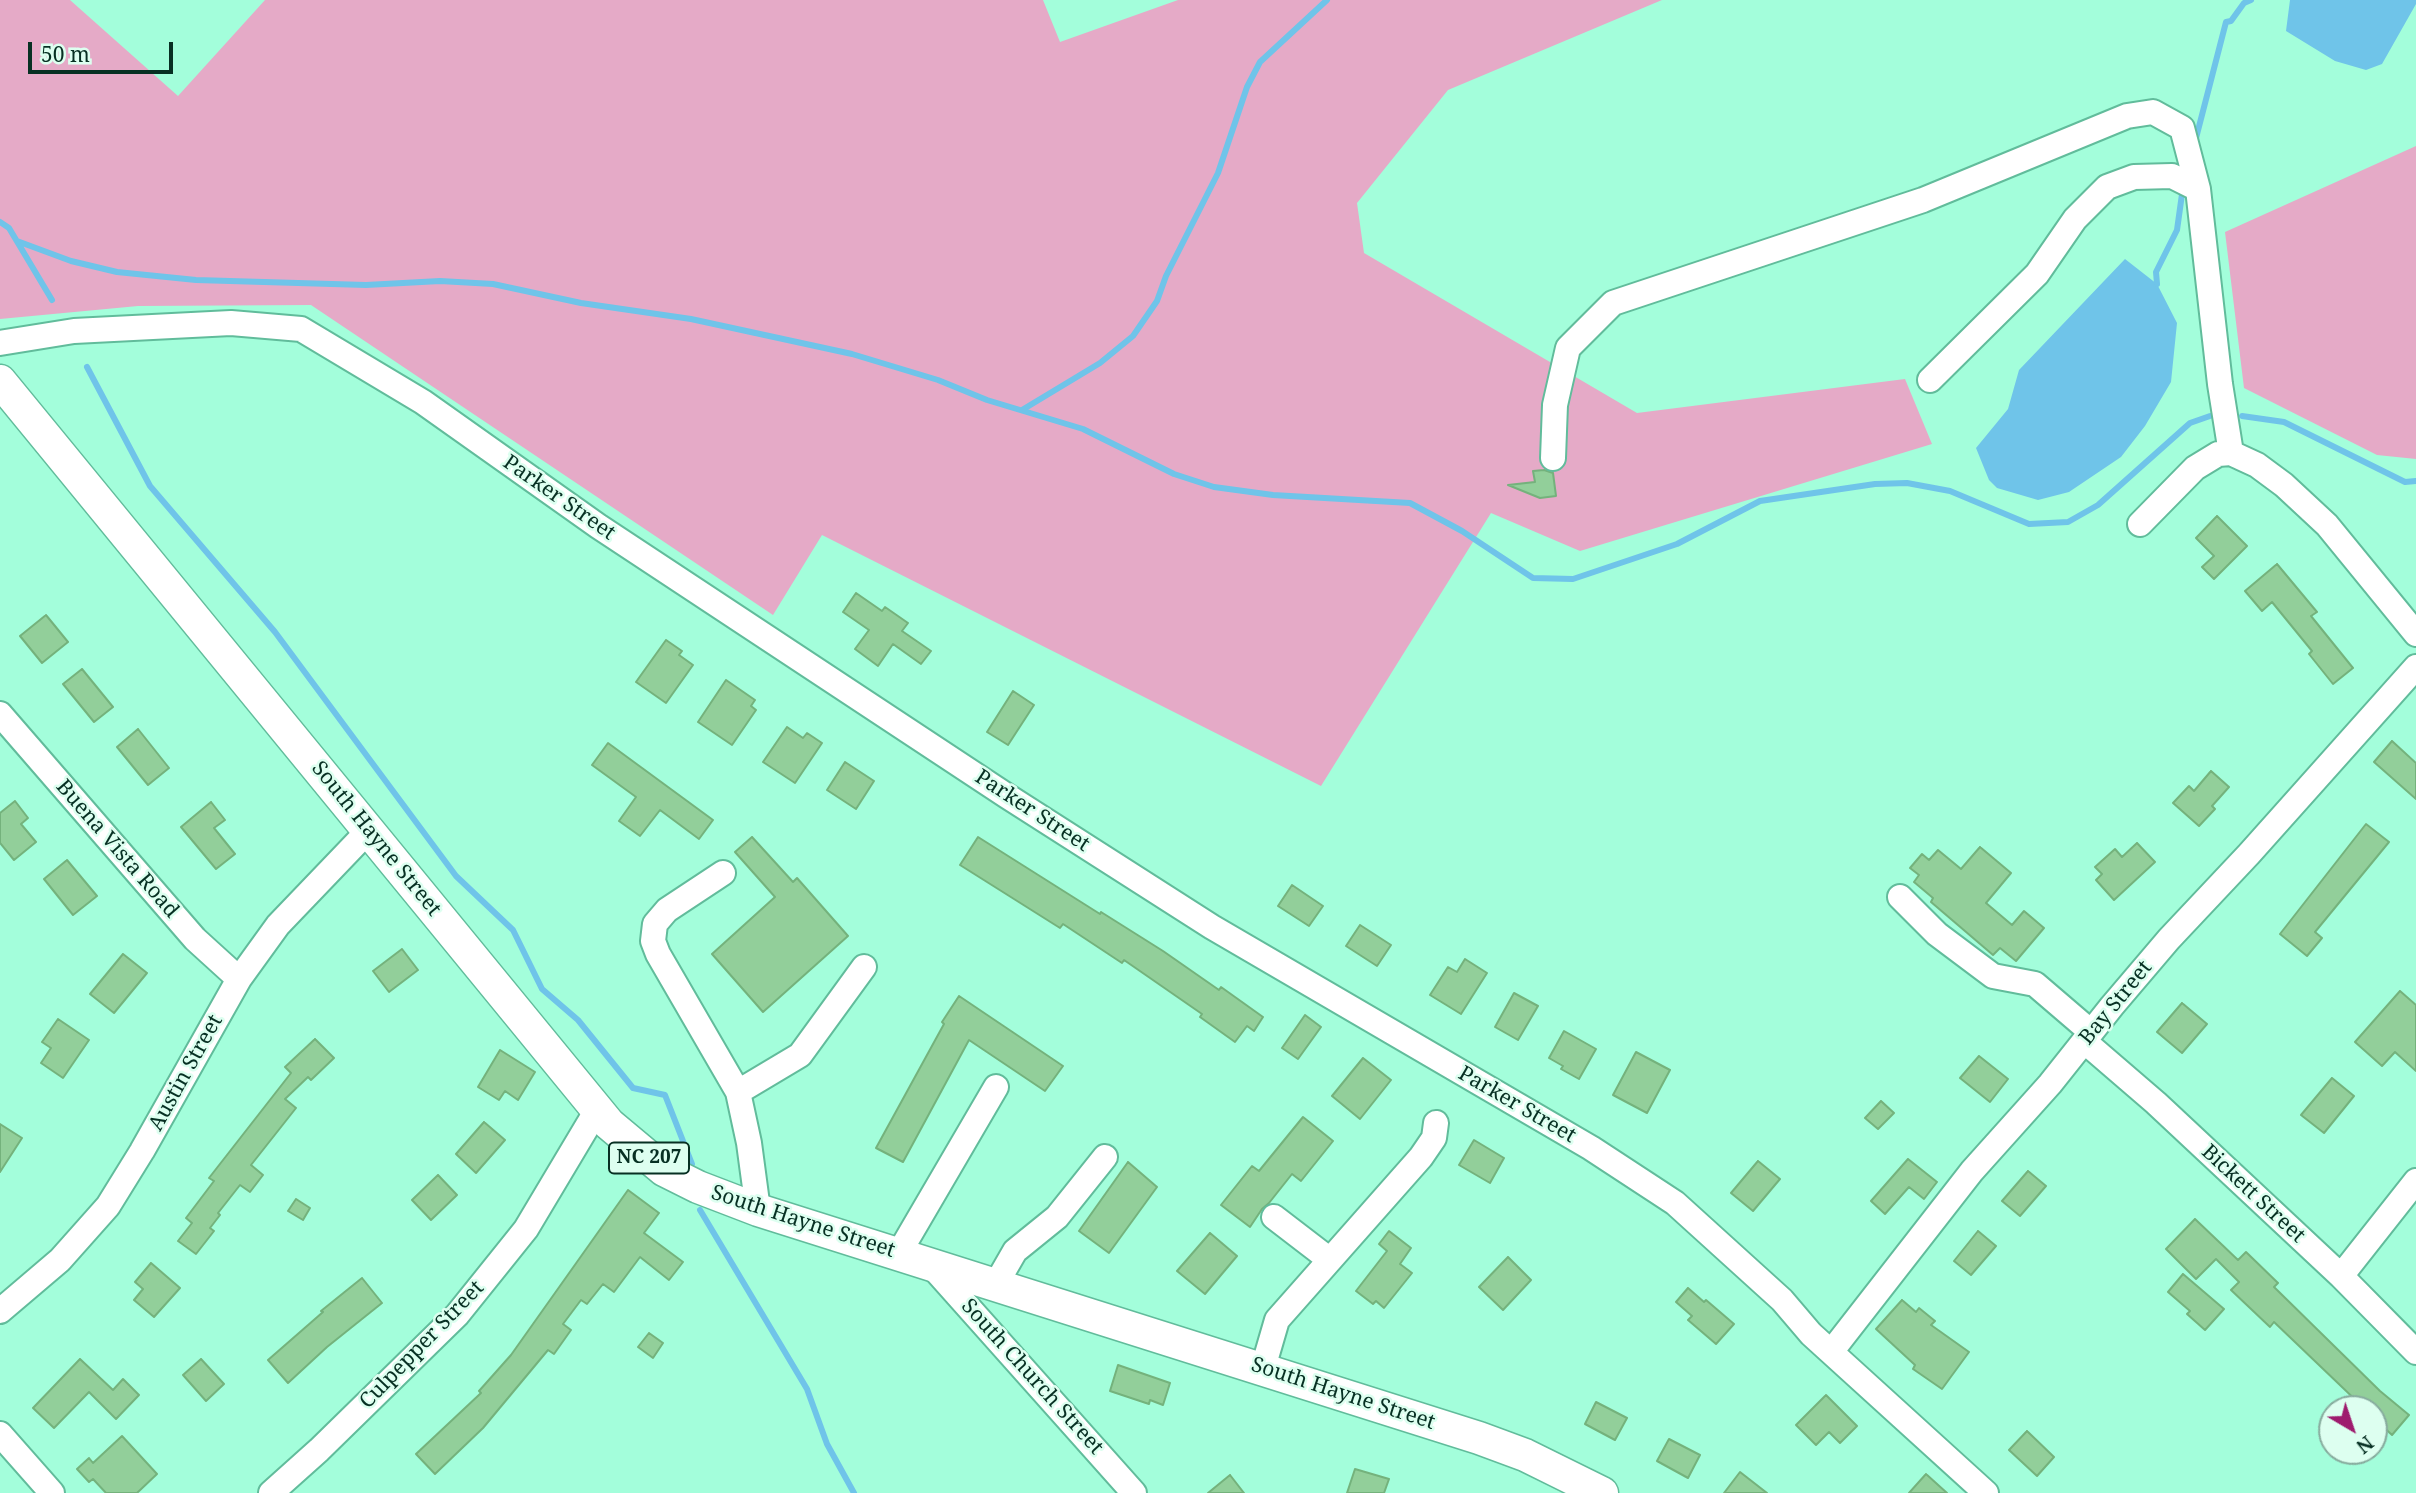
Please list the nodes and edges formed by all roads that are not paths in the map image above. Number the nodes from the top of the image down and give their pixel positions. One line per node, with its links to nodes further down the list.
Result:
1 (2198, 189): 3 (street); 5 (street); 6 (street)
2 (0, 343): 30 (street, Parker Street)
3 (1930, 380)
4 (0, 381): 11 (main road, South Hayne Street / NC 207)
5 (2231, 453): 7 (street); 8 (street)
6 (1553, 458)
7 (2140, 524)
8 (2416, 634)
9 (2416, 667): 16 (street, Bay Street)
10 (0, 714): 15 (street, Buena Vista Road)
11 (369, 830): 15 (street, Austin Street); 19 (main road, South Hayne Street / NC 207)
12 (723, 873): 18 (street)
13 (1900, 897): 16 (street, Bickett Street)
14 (864, 967): 18 (street)
15 (239, 979): 29 (street, Austin Street)
16 (2087, 1037): 27 (street, Bickett Street); 30 (street, Bay Street)
17 (996, 1087): 25 (street)
18 (738, 1092): 23 (street)
19 (597, 1110): 23 (main road, South Hayne Street / NC 207); 35 (street, Culpepper Street)
20 (1436, 1123): 26 (street)
21 (1105, 1157): 28 (street)
22 (2416, 1181): 27 (street)
23 (758, 1210): 25 (main road, South Hayne Street / NC 207)
24 (1274, 1217): 26 (street)
25 (914, 1258): 28 (main road, South Hayne Street / NC 207); 36 (street, South Church Street)
26 (1330, 1260): 32 (street)
27 (2341, 1276): 31 (street, Bickett Street)
28 (996, 1284): 32 (main road, South Hayne Street / NC 207)
29 (0, 1311)
30 (1831, 1352): 38 (street, Parker Street)
31 (2416, 1352)
32 (1263, 1368): 37 (main road, South Hayne Street / NC 207)
33 (0, 1434): 34 (street)
34 (52, 1493)
35 (271, 1493)
36 (1134, 1493)
37 (1602, 1493)
38 (1986, 1493)

